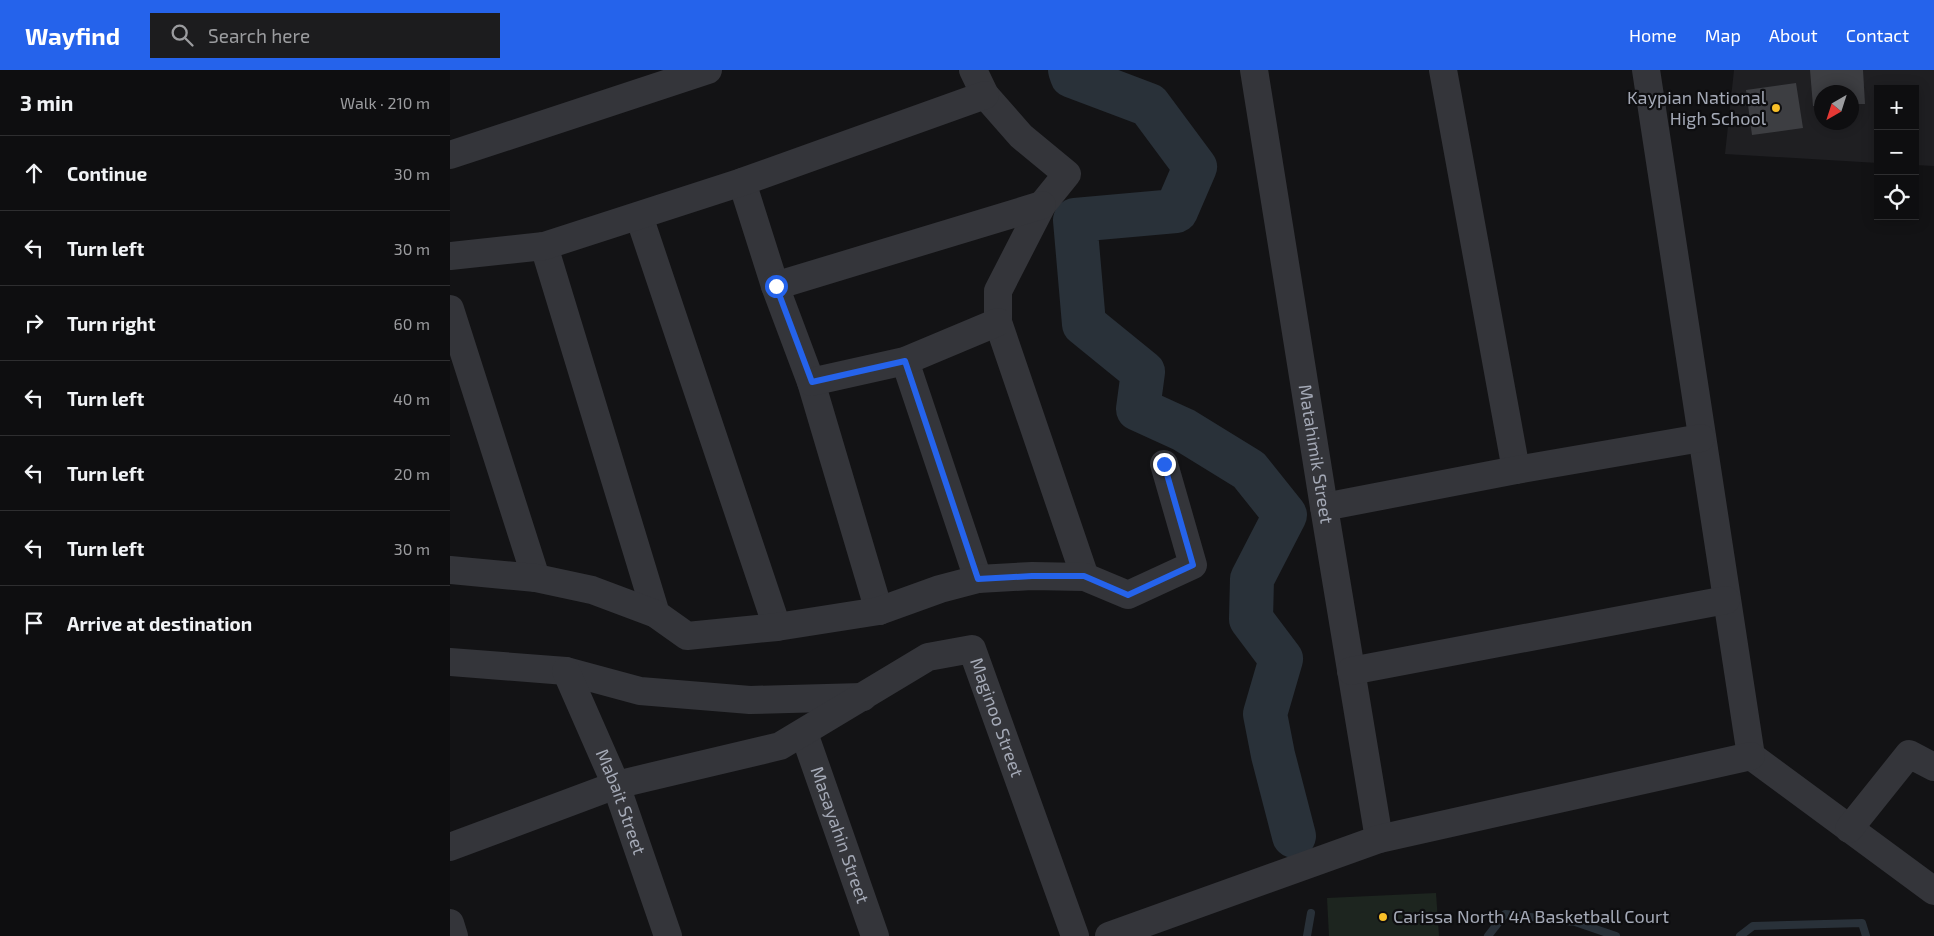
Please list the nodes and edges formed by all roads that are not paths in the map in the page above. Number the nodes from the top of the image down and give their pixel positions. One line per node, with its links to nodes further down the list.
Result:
1 (708, 70): 7 (street)
2 (973, 70): 6 (street)
3 (1254, 70): 21 (street, Matahimik Street)
4 (1443, 70): 20 (street)
5 (1646, 70): 18 (street)
6 (985, 95): 8 (street); 9 (street)
7 (450, 155)
8 (742, 182): 10 (street); 13 (street)
9 (1042, 205): 13 (street); 15 (street)
10 (639, 216): 11 (street); 29 (street)
11 (544, 246): 12 (street); 28 (street)
12 (450, 256)
13 (776, 286): 17 (street)
14 (450, 309): 24 (street)
15 (998, 322): 16 (street); 23 (street)
16 (905, 361): 17 (street); 25 (street)
17 (812, 382): 27 (street)
18 (1701, 438): 20 (street); 26 (street)
19 (1164, 464): 23 (street)
20 (1516, 470): 21 (street)
21 (1324, 506): 32 (street, Matahimik Street)
22 (450, 570): 24 (street)
23 (1084, 576): 25 (street)
24 (536, 578): 28 (street)
25 (978, 579): 27 (street)
26 (1726, 600): 32 (street); 35 (street)
27 (879, 611): 29 (street)
28 (656, 614): 29 (street)
29 (777, 627)
30 (450, 662): 31 (street)
31 (566, 671): 33 (street); 37 (street, Mabait Street)
32 (1351, 671): 39 (street, Matahimik Street)
33 (863, 697): 34 (street, Maginoo Street); 46 (street, Maginoo Street)
34 (804, 733): 37 (street, Maginoo Street); 45 (street, Masayahin Street)
35 (1751, 756): 38 (street); 39 (street)
36 (1934, 767): 38 (street)
37 (616, 785): 40 (street, Maginoo Street); 44 (street, Mabait Street)
38 (1849, 829): 41 (street)
39 (1379, 838): 47 (street)
40 (450, 847)
41 (1934, 891)
42 (450, 923): 43 (street)
43 (454, 936)
44 (668, 936)
45 (875, 936)
46 (1075, 936)
47 (1109, 936)

